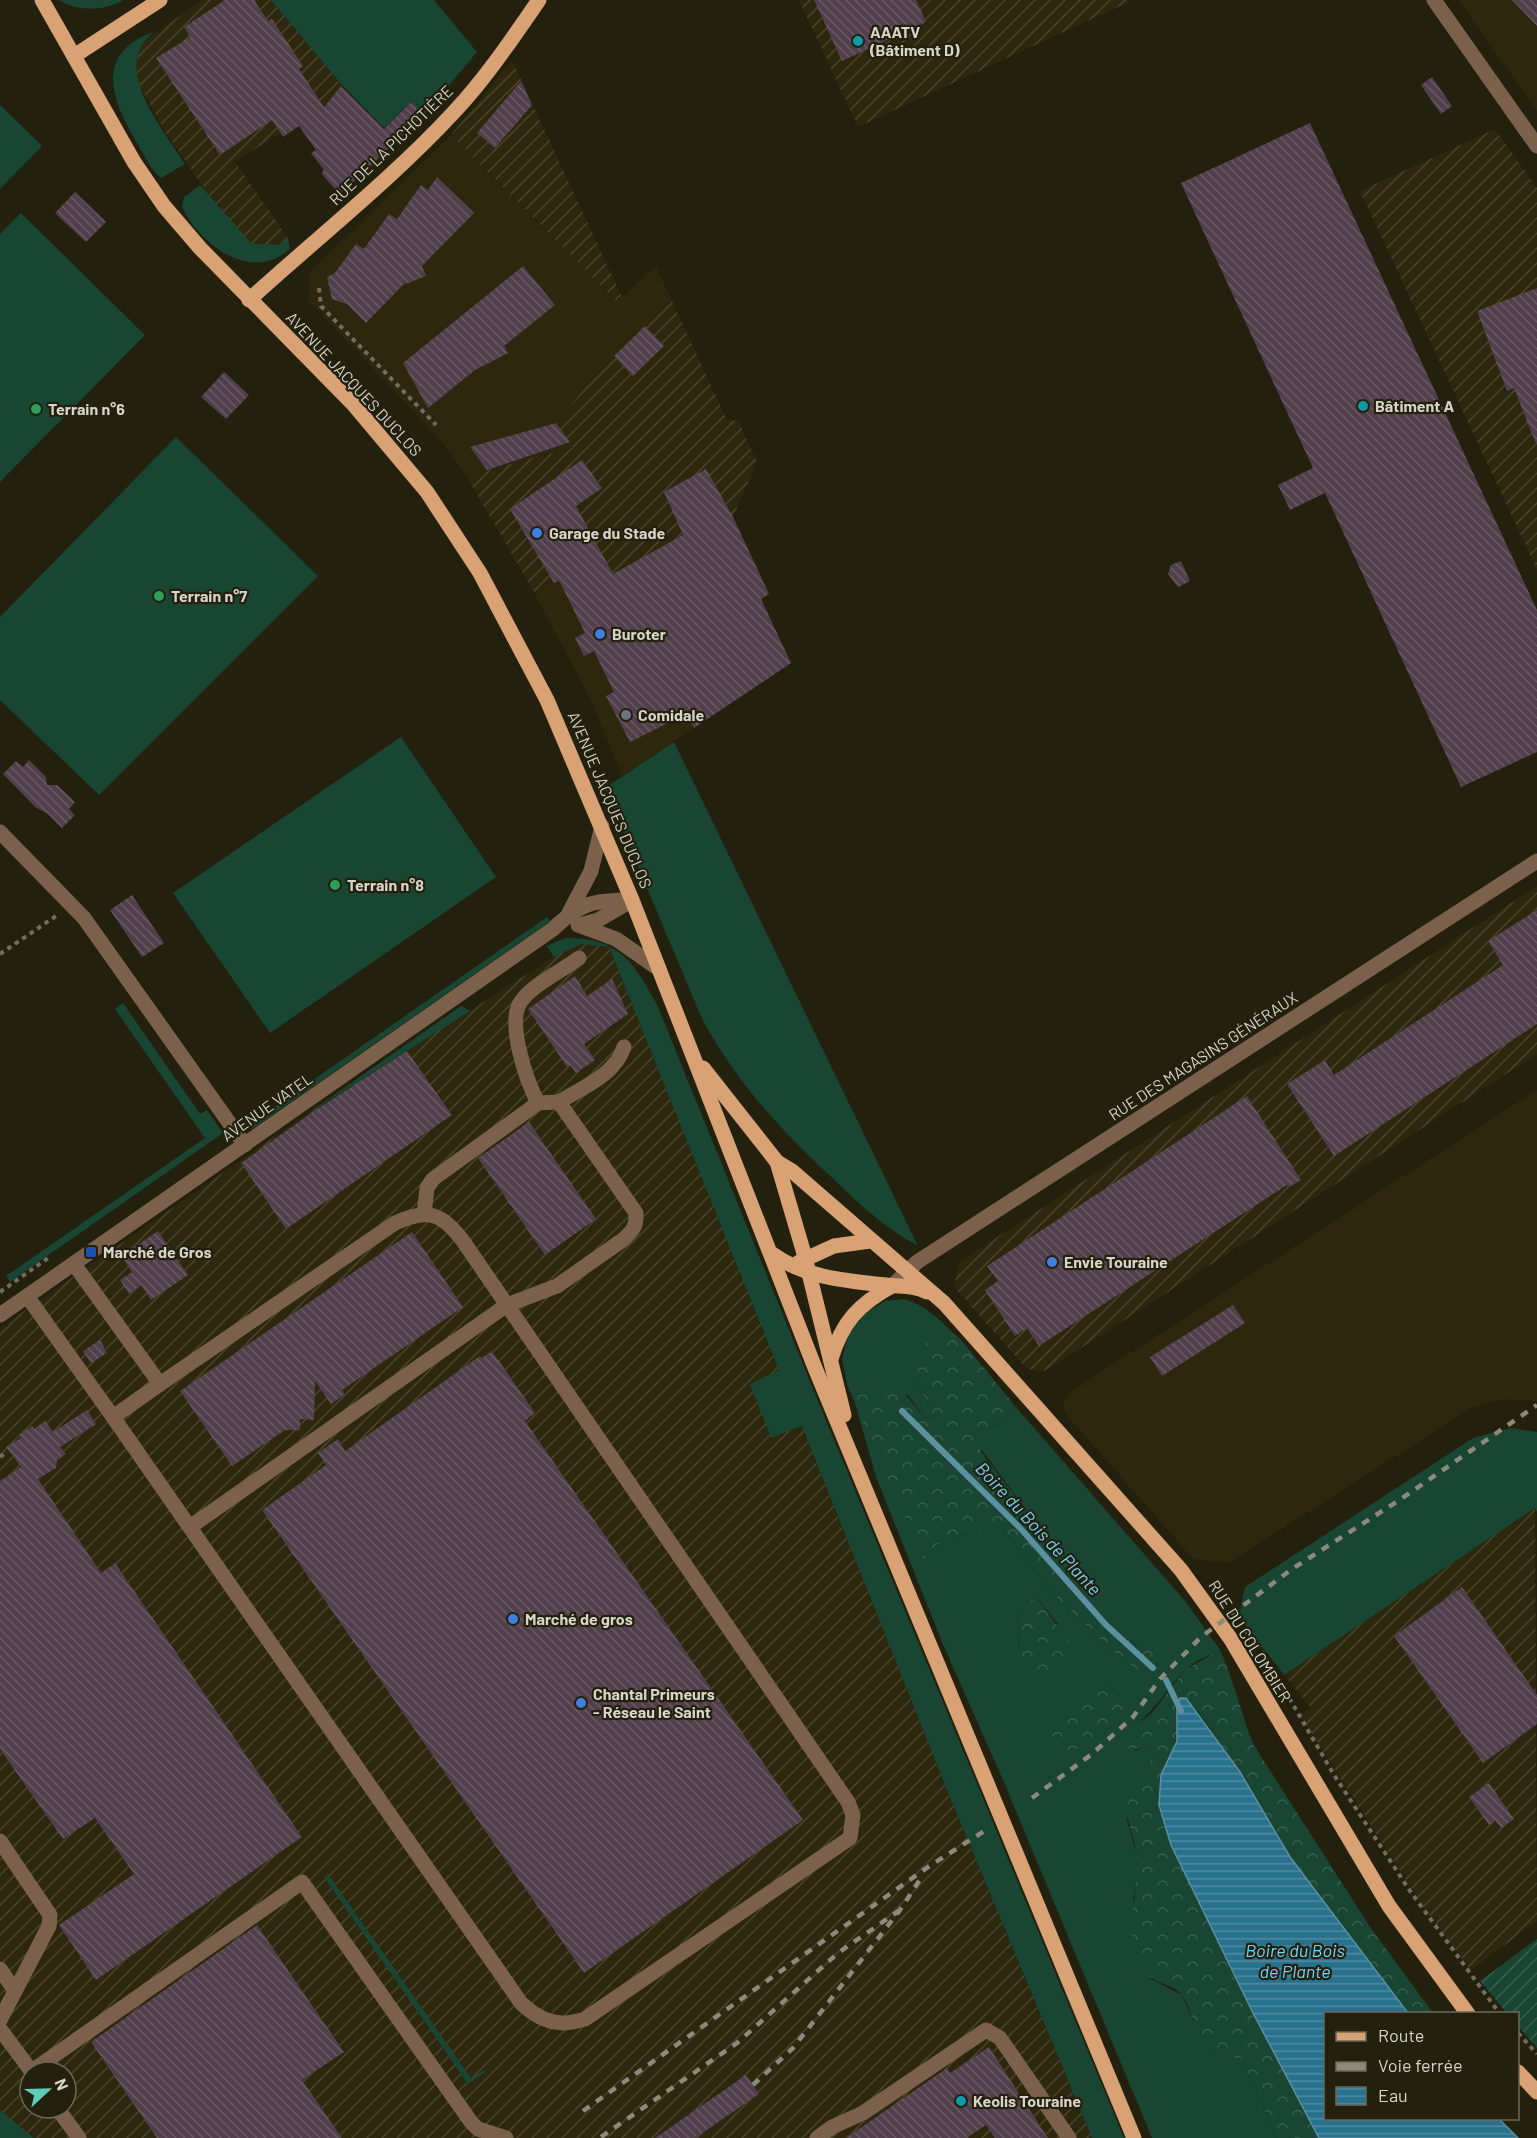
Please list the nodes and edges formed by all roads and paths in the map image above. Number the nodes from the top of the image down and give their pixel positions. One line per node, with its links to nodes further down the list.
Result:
1 (42, 0): 5 (main road, AVENUE JACQUES DUCLOS)
2 (160, 0): 5 (main road)
3 (539, 0): 8 (main road, RUE DE LA PICHOTIÈRE)
4 (1434, 0): 6 (street)
5 (74, 56): 8 (main road, AVENUE JACQUES DUCLOS)
6 (1537, 146)
7 (318, 288): 9 (path)
8 (249, 300): 10 (main road, AVENUE JACQUES DUCLOS)
9 (436, 425)
10 (602, 826): 13 (main road, AVENUE JACQUES DUCLOS); 15 (street)
11 (0, 832): 14 (street)
12 (1537, 861): 30 (street, RUE DES MAGASINS GÉNÉRAUX)
13 (632, 900): 15 (street, AVENUE VATEL); 18 (main road, AVENUE JACQUES DUCLOS)
14 (73, 904): 16 (path); 23 (street)
15 (573, 919): 18 (street); 23 (street, AVENUE VATEL)
16 (0, 954)
17 (579, 958): 22 (street)
18 (659, 969): 20 (main road, AVENUE JACQUES DUCLOS)
19 (624, 1047): 21 (street)
20 (692, 1054): 24 (main road); 27 (main road, AVENUE JACQUES DUCLOS)
21 (559, 1102): 22 (street); 35 (street)
22 (538, 1103): 25 (street)
23 (245, 1145): 28 (street, AVENUE VATEL)
24 (777, 1162): 26 (main road, RUE DU COLOMBIER); 29 (main road)
25 (424, 1214): 35 (street); 38 (street)
26 (870, 1241): 29 (main road); 30 (main road, RUE DU COLOMBIER)
27 (771, 1253): 29 (main road, RUE DU COLOMBIER); 32 (main road, AVENUE JACQUES DUCLOS)
28 (74, 1264): 34 (street, AVENUE VATEL); 38 (street)
29 (803, 1266): 31 (main road, RUE DU COLOMBIER); 32 (main road); 37 (main road)
30 (907, 1269): 31 (street, RUE DES MAGASINS GÉNÉRAUX); 33 (main road, RUE DU COLOMBIER)
31 (892, 1286): 33 (main road, RUE DU COLOMBIER); 37 (main road)
32 (786, 1292): 40 (main road, AVENUE JACQUES DUCLOS)
33 (933, 1294): 42 (main road, RUE DU COLOMBIER)
34 (27, 1296): 36 (street, AVENUE VATEL); 39 (street)
35 (507, 1305): 41 (street); 41 (street)
36 (0, 1315)
37 (830, 1362): 40 (main road)
38 (160, 1384): 39 (street)
39 (113, 1417): 41 (street)
40 (855, 1460): 61 (main road)
41 (190, 1527)
42 (1230, 1638): 46 (main road, RUE DU COLOMBIER); 47 (path)
43 (0, 1841): 45 (street)
44 (0, 1969): 45 (street)
45 (15, 1991): 48 (street)
46 (1467, 2012)
47 (1499, 2012)
48 (0, 2020)
49 (0, 2029): 52 (street)
50 (1519, 2034): 51 (path)
51 (1537, 2054)
52 (23, 2060)
53 (49, 2060): 58 (street)
54 (1519, 2073): 55 (main road)
55 (1537, 2092)
56 (66, 2120): 57 (street)
57 (79, 2138)
58 (506, 2138)
59 (817, 2138): 60 (street)
60 (1069, 2138)
61 (1134, 2138)

